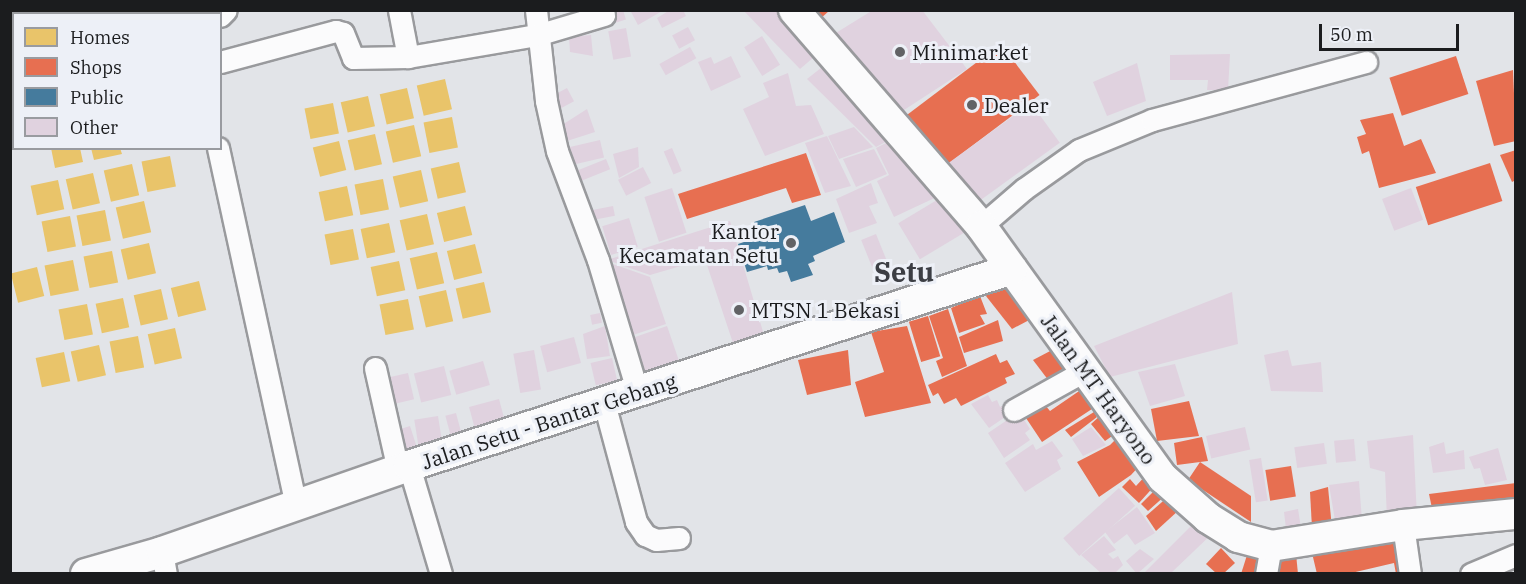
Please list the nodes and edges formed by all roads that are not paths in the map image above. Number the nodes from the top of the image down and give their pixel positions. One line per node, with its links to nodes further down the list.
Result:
1 (399, 10): 6 (street)
2 (536, 10): 5 (street)
3 (794, 10): 10 (main road, Jalan MT Haryono)
4 (604, 15): 5 (street)
5 (537, 35): 6 (street); 14 (street)
6 (408, 57): 7 (street)
7 (222, 61)
8 (1366, 62): 10 (street)
9 (218, 150): 18 (street)
10 (981, 226): 11 (main road, Jalan MT Haryono)
11 (1012, 269): 13 (main road, Jalan MT Haryono); 14 (main road, Jalan Setu - Bantar Gebang)
12 (375, 368): 17 (street)
13 (1084, 371): 16 (street); 23 (main road, Jalan MT Haryono)
14 (638, 393): 15 (main road, Jalan Setu - Bantar Gebang)
15 (604, 403): 17 (main road, Jalan Setu - Bantar Gebang); 21 (street)
16 (1014, 410)
17 (404, 468): 18 (main road, Jalan Setu - Bantar Gebang); 26 (street)
18 (296, 505): 24 (main road, Jalan Setu - Bantar Gebang)
19 (1515, 514): 20 (main road, Jalan MT Haryono)
20 (1403, 525): 23 (main road, Jalan MT Haryono); 27 (street)
21 (680, 538)
22 (1515, 555): 28 (street)
23 (1269, 560)
24 (164, 563): 25 (main road, Jalan Setu - Bantar Gebang)
25 (86, 573)
26 (441, 573)
27 (1410, 573)
28 (1471, 573)

